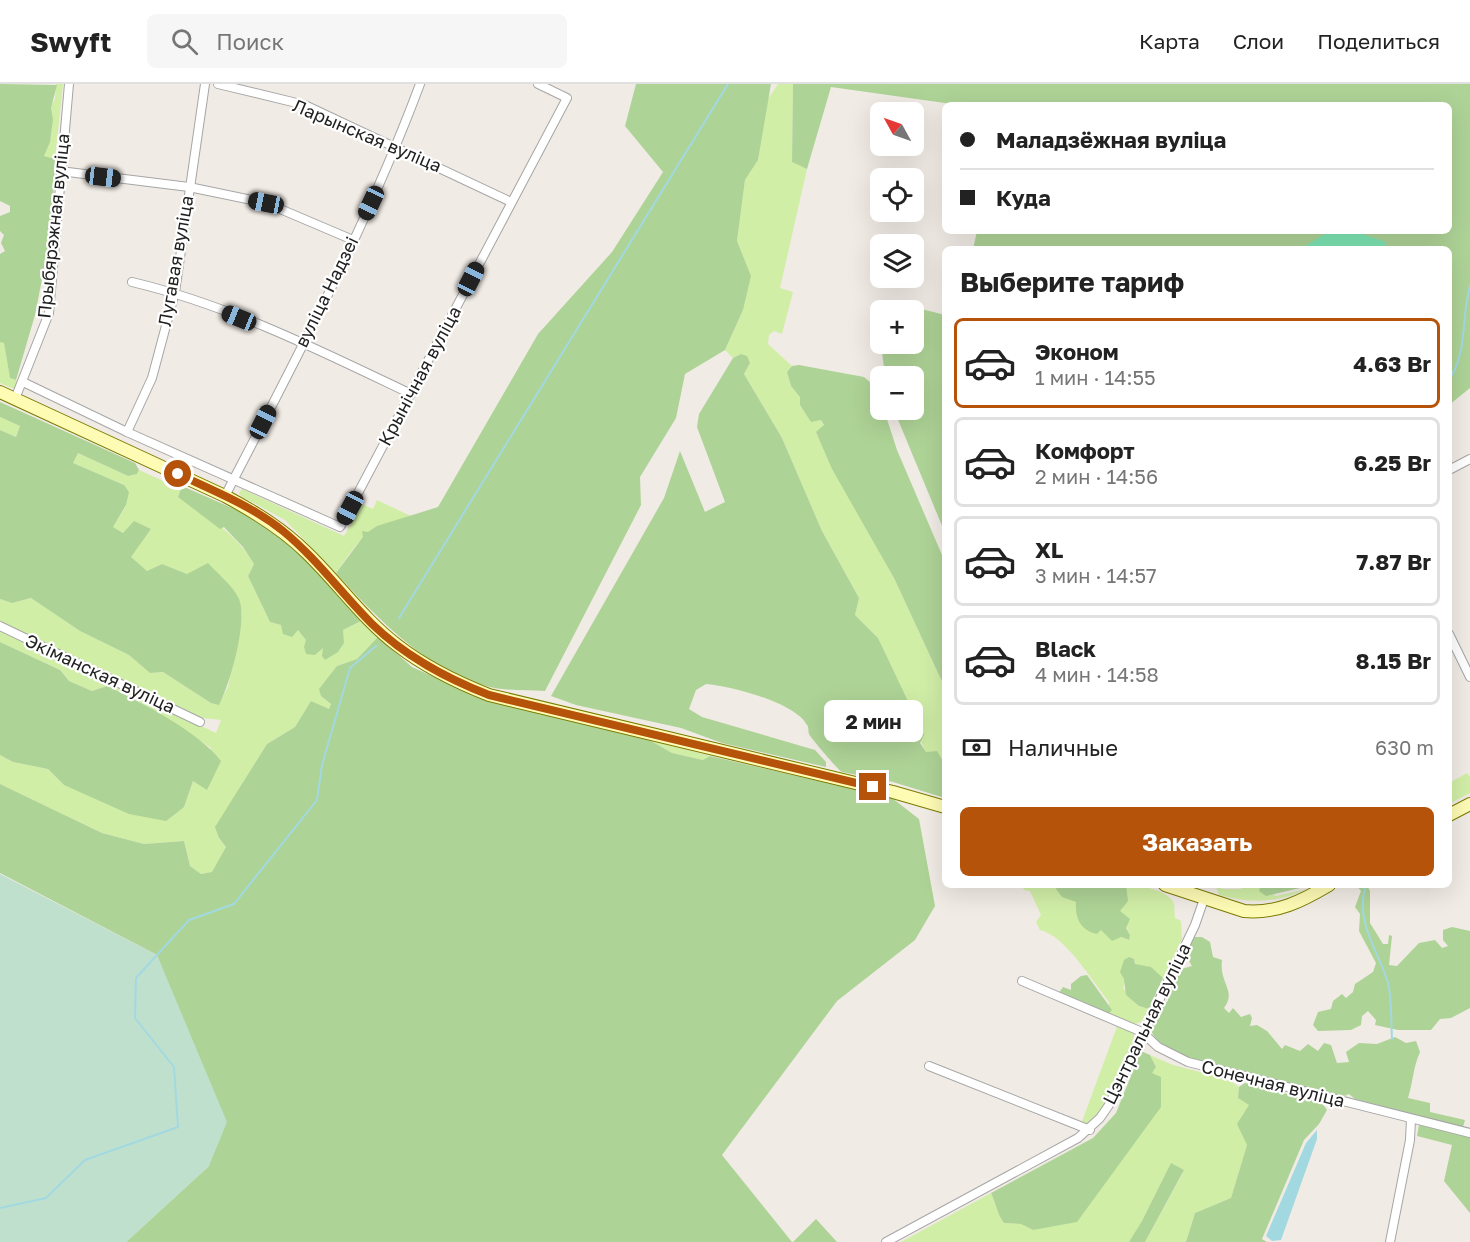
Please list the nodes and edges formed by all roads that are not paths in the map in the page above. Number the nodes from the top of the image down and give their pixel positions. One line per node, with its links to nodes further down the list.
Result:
1 (69, 84): 7 (street, Прыбярэжная вуліца)
2 (205, 84): 8 (street, Лугавая вуліца)
3 (218, 84): 6 (street, Ларынская вуліца)
4 (420, 84): 6 (street, вуліца Надзеі)
5 (538, 84): 9 (street, Крынічная вуліца)
6 (397, 146): 9 (street, Ларынская вуліца); 10 (street, вуліца Надзеі)
7 (60, 171): 8 (street); 14 (street, Прыбярэжная вуліца)
8 (189, 187): 10 (street); 12 (street, Лугавая вуліца)
9 (511, 202): 16 (street, Крынічная вуліца)
10 (353, 240): 13 (street, вуліца Надзеі)
11 (132, 282): 12 (street)
12 (175, 292): 13 (street); 18 (street, Лугавая вуліца)
13 (303, 343): 16 (street); 21 (street, вуліца Надзеі)
14 (23, 382): 17 (street, Прыбярэжная вуліца); 18 (street)
15 (0, 392): 17 (main road)
16 (411, 394): 21 (street, Крынічная вуліца)
17 (15, 399): 22 (main road)
18 (127, 432): 21 (street)
19 (1470, 459): 20 (street)
20 (1452, 468)
21 (233, 480): 22 (street, вуліца Надзеі)
22 (225, 496): 28 (main road)
23 (0, 626): 26 (street, Экіманская вуліца)
24 (1452, 640): 25 (street)
25 (1470, 677)
26 (200, 722)
27 (1470, 804): 29 (main road)
28 (942, 806)
29 (1452, 813)
30 (1173, 888): 32 (main road)
31 (1324, 888): 32 (main road)
32 (1204, 899): 34 (street, Цэнтральная вуліца)
33 (1022, 981): 34 (street, Сонечная вуліца)
34 (1142, 1032): 36 (street, Сонечная вуліца); 37 (street, Цэнтральная вуліца)
35 (929, 1066): 37 (street)
36 (1411, 1119): 38 (street, Сонечная вуліца); 40 (street)
37 (1090, 1130): 39 (street, Цэнтральная вуліца)
38 (1470, 1133)
39 (886, 1242)
40 (1390, 1242)

